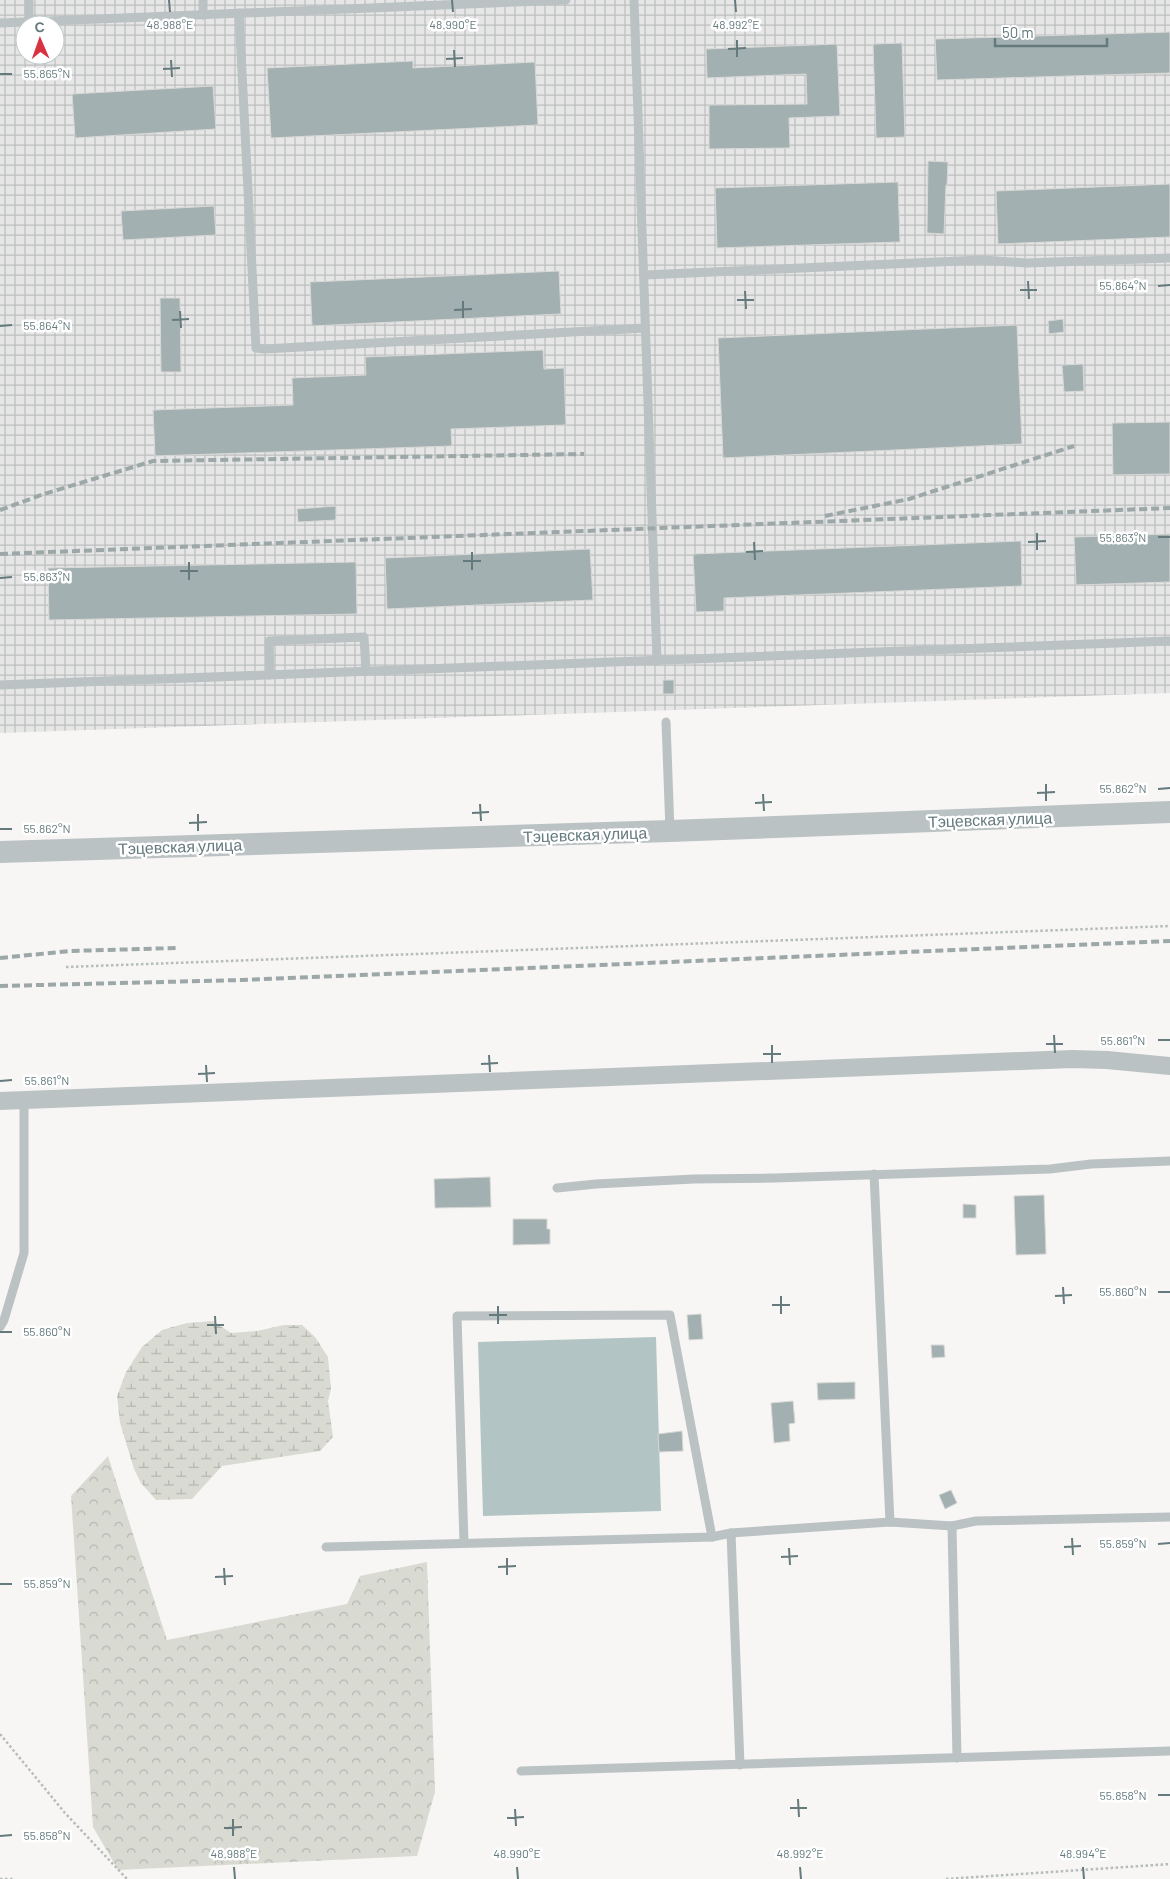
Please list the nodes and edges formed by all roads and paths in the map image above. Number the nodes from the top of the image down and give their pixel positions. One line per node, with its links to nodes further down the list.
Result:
1 (29, 0): 6 (lane)
2 (202, 0): 7 (lane)
3 (566, 0): 5 (lane)
4 (634, 0): 12 (lane)
5 (239, 13): 7 (lane); 13 (lane)
6 (29, 15)
7 (202, 15): 8 (lane)
8 (65, 21)
9 (15, 22): 10 (lane)
10 (0, 23)
11 (1170, 258): 12 (lane)
12 (644, 275): 13 (lane)
13 (645, 328): 15 (lane)
14 (1170, 641): 15 (lane)
15 (657, 661): 16 (lane)
16 (366, 672): 17 (lane); 17 (lane)
17 (270, 675): 18 (lane)
18 (0, 685)
19 (666, 722): 21 (lane)
20 (1170, 812): 21 (street, Тэцевская улица)
21 (670, 831): 22 (street, Тэцевская улица)
22 (0, 852)
23 (1170, 926): 24 (path)
24 (66, 966)
25 (1170, 1066): 26 (street)
26 (24, 1100): 27 (street); 31 (lane)
27 (0, 1101)
28 (1170, 1162): 29 (lane)
29 (874, 1174): 30 (lane); 33 (lane)
30 (557, 1188)
31 (0, 1327)
32 (1170, 1516): 34 (lane)
33 (890, 1522): 34 (lane); 35 (lane)
34 (952, 1526): 41 (lane)
35 (731, 1533): 36 (lane); 42 (lane)
36 (712, 1536): 37 (lane); 37 (lane)
37 (464, 1543): 38 (lane)
38 (326, 1547)
39 (0, 1734): 47 (path)
40 (1170, 1751): 41 (lane)
41 (957, 1758): 42 (lane)
42 (740, 1765): 43 (lane)
43 (521, 1772)
44 (1170, 1864): 48 (path)
45 (0, 1879): 46 (path)
46 (15, 1879)
47 (127, 1879)
48 (946, 1879)

